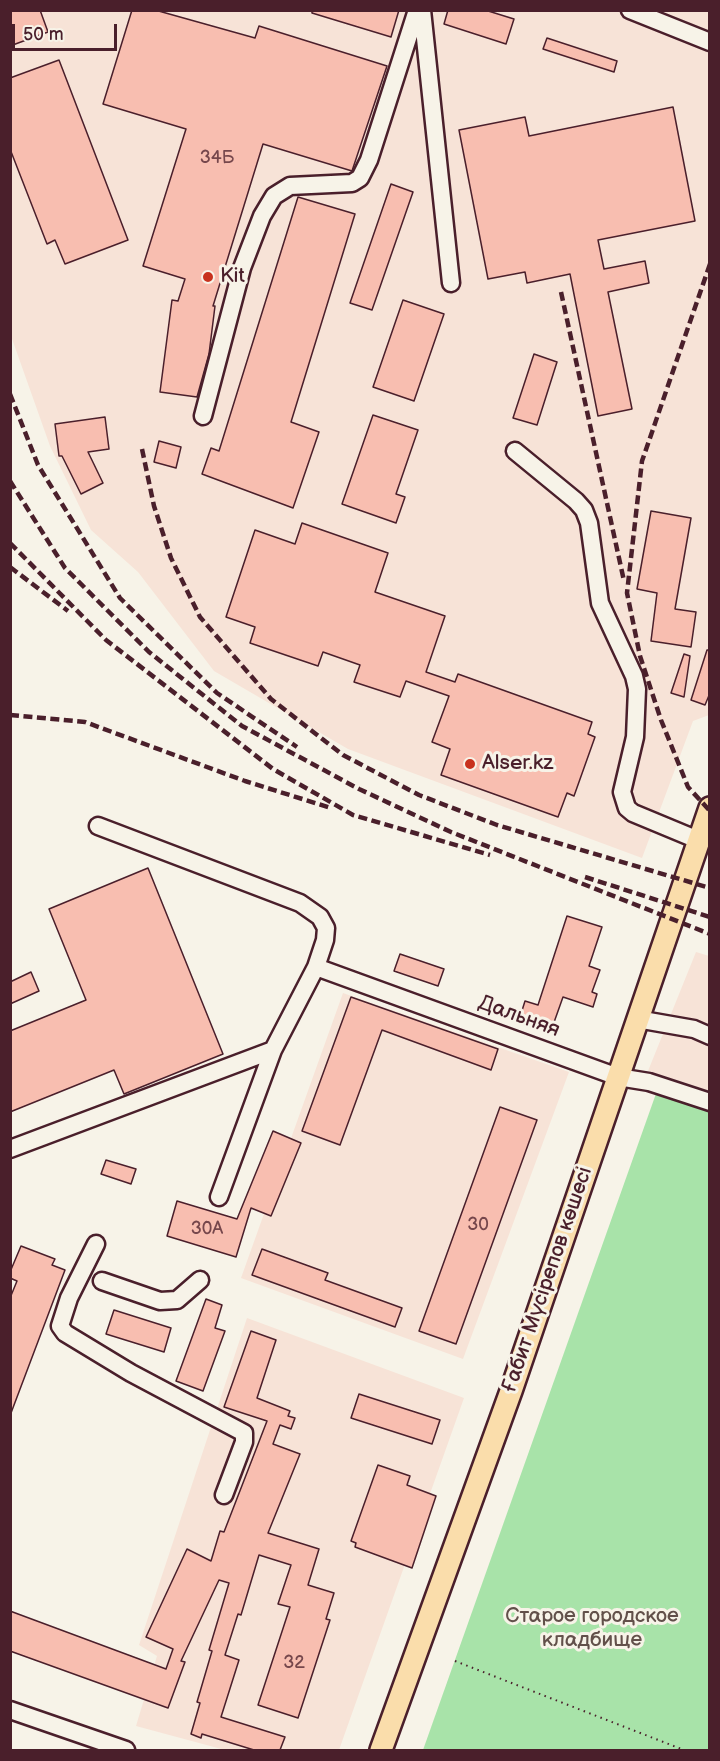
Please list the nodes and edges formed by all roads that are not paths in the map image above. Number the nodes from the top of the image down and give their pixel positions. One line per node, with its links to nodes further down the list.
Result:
1 (417, 10): 6 (street)
2 (422, 10): 5 (street)
3 (630, 10): 4 (street)
4 (710, 42)
5 (451, 283)
6 (203, 416)
7 (515, 451): 10 (street)
8 (710, 808): 10 (main road, Ғабит Мүсірепов көшесі)
9 (98, 826): 11 (street)
10 (699, 840): 12 (main road, Ғабит Мүсірепов көшесі)
11 (316, 967): 14 (street); 15 (street, Дальняя)
12 (637, 1019): 13 (street); 15 (main road, Ғабит Мүсірепов көшесі)
13 (710, 1036)
14 (273, 1050): 17 (street); 18 (street)
15 (618, 1077): 16 (street, Дальняя); 25 (main road, Ғабит Мүсірепов көшесі)
16 (710, 1102)
17 (10, 1149)
18 (219, 1197)
19 (96, 1244): 22 (street)
20 (200, 1280): 21 (street)
21 (102, 1281)
22 (224, 1495)
23 (10, 1710): 24 (street)
24 (126, 1750)
25 (381, 1750)

